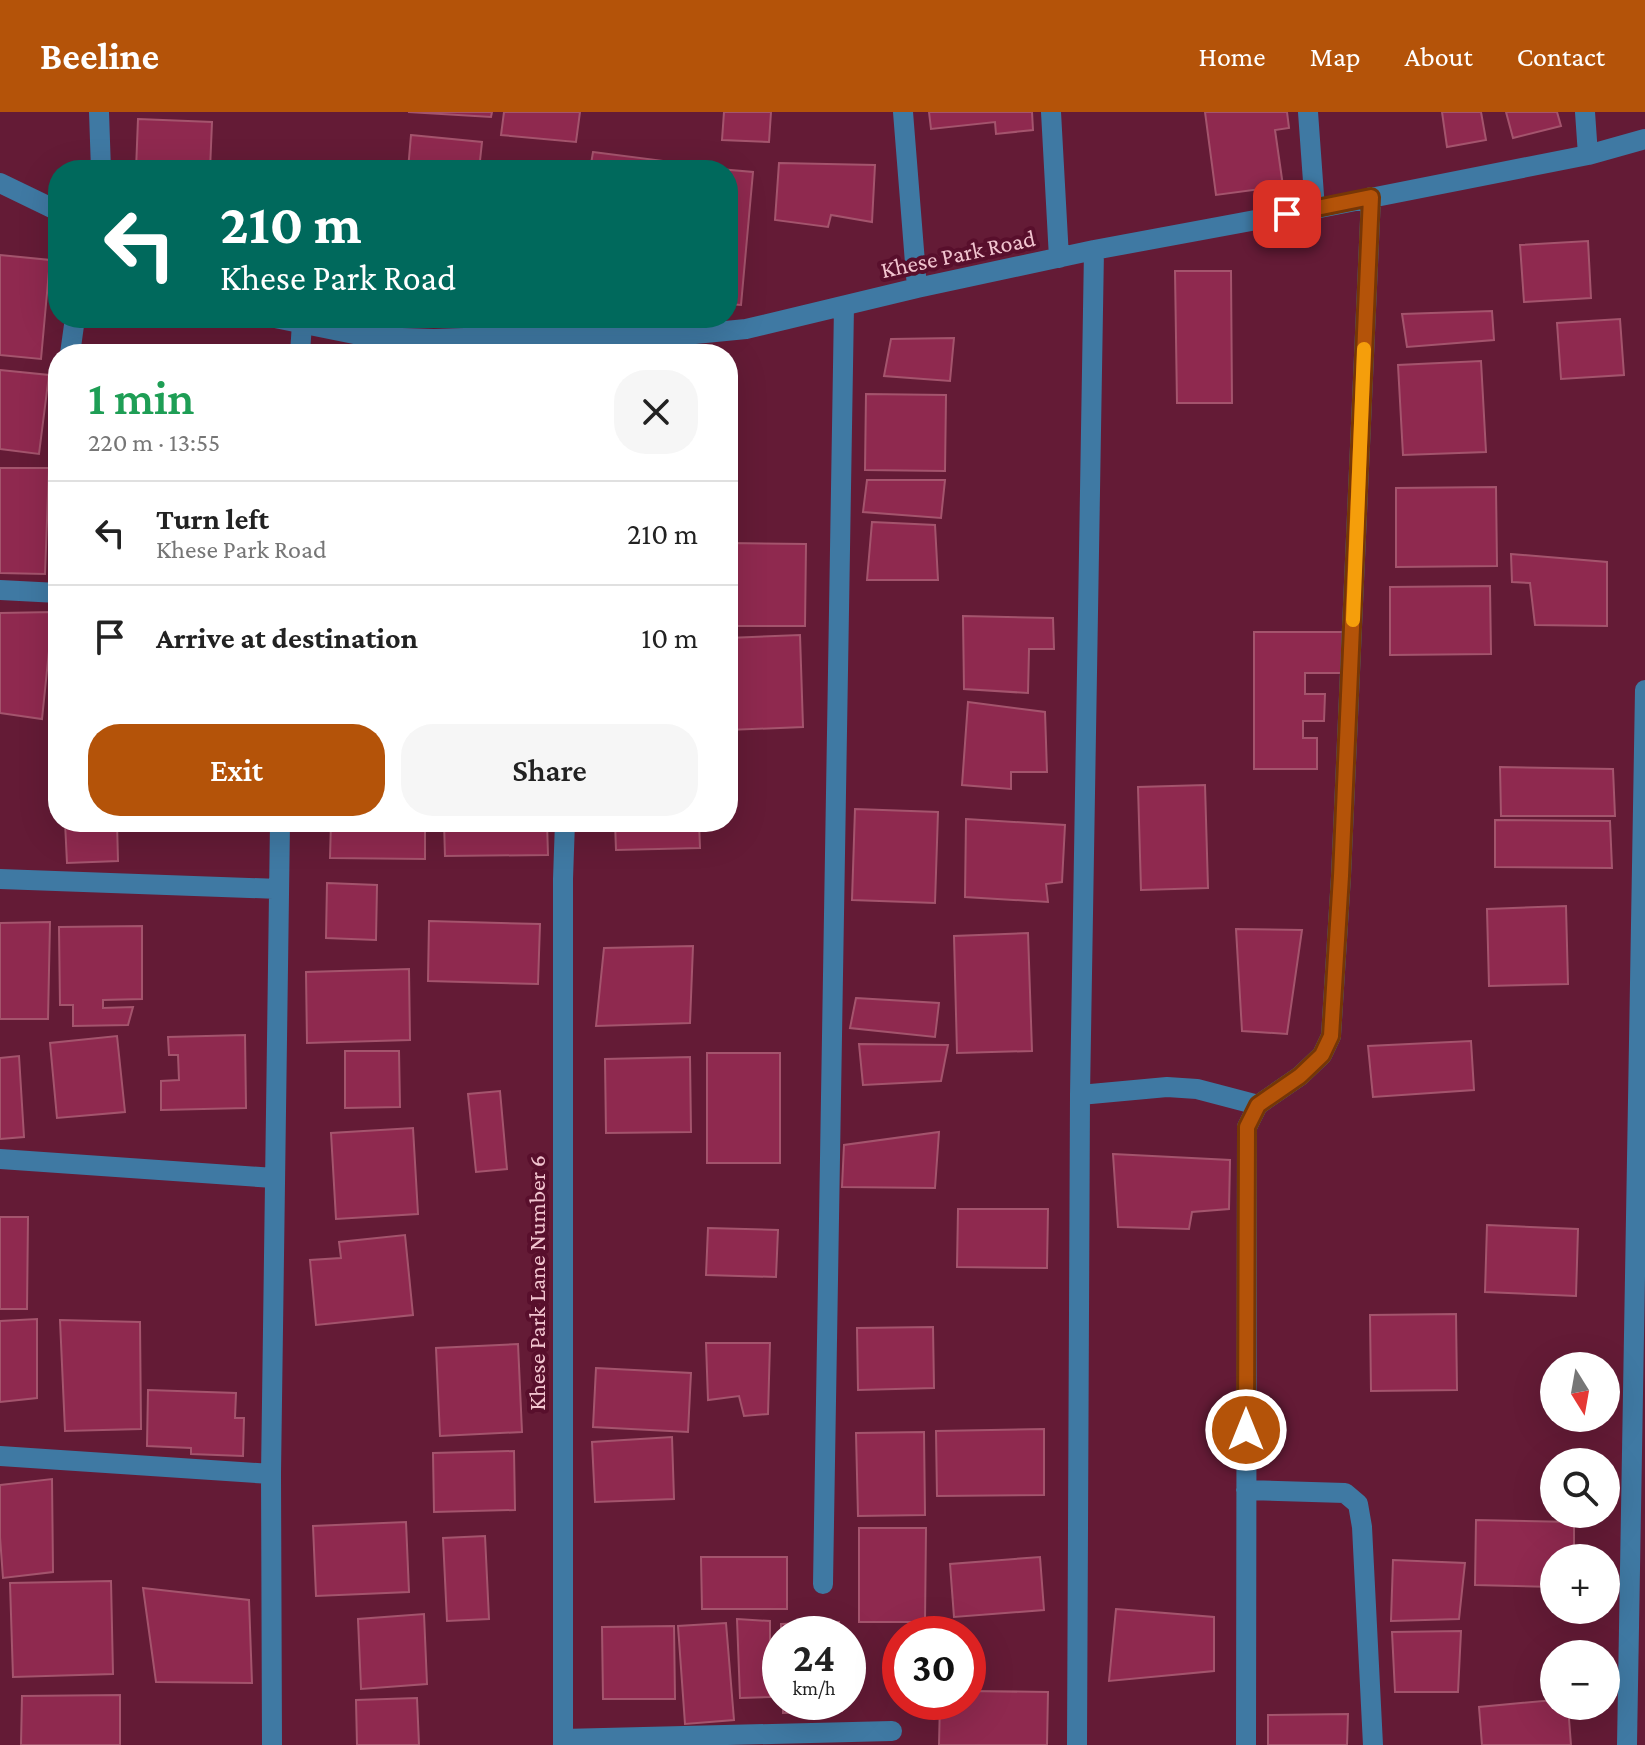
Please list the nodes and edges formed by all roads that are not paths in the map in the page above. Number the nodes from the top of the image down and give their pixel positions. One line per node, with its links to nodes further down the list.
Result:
1 (99, 112): 8 (street)
2 (903, 112): 15 (street)
3 (1051, 112): 14 (street)
4 (1308, 112): 12 (street)
5 (1585, 112): 7 (street)
6 (1645, 139): 7 (street, Khese Park Road)
7 (1588, 155): 10 (street, Khese Park Road)
8 (101, 160)
9 (0, 183): 11 (street)
10 (1371, 197): 12 (street, Khese Park Road); 27 (street)
11 (48, 206)
12 (1315, 209): 13 (street, Khese Park Road)
13 (1094, 250): 14 (street, Khese Park Road); 26 (street)
14 (1059, 258): 15 (street, Khese Park Road)
15 (917, 288): 16 (street, Khese Park Road)
16 (844, 306): 18 (street, Khese Park Road); 33 (street)
17 (326, 328): 18 (street, Khese Park Road)
18 (583, 344)
19 (0, 590): 20 (street)
20 (48, 592)
21 (1645, 690): 41 (street)
22 (280, 832): 25 (street)
23 (565, 832): 36 (street, Khese Park Lane Number 6)
24 (0, 879): 25 (street)
25 (279, 889): 29 (street)
26 (1080, 1095): 27 (street); 38 (street)
27 (1258, 1105): 32 (street)
28 (0, 1159): 29 (street)
29 (274, 1178): 31 (street)
30 (0, 1456): 31 (street)
31 (271, 1474): 37 (street)
32 (1246, 1490): 39 (street); 40 (street)
33 (823, 1584)
34 (892, 1731): 35 (street)
35 (814, 1739): 36 (street)
36 (563, 1742)
37 (272, 1745)
38 (1077, 1745)
39 (1246, 1745)
40 (1373, 1745)
41 (1627, 1745)

